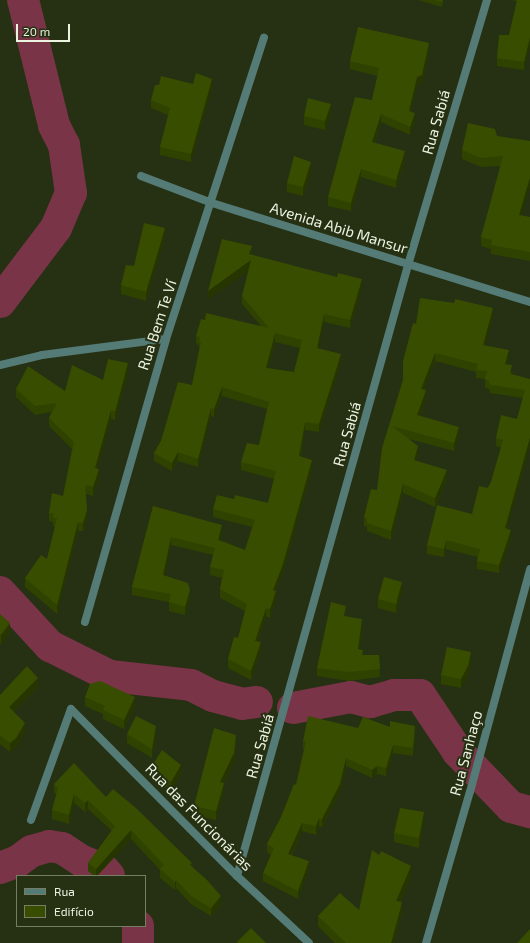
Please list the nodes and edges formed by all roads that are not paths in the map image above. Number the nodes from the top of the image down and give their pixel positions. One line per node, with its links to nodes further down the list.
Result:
1 (486, 0): 5 (street, Rua Sabiá)
2 (264, 38): 4 (street, Rua Bem Te Ví)
3 (140, 176): 4 (street, Avenida Abib Mansur)
4 (212, 203): 5 (street, Avenida Abib Mansur); 7 (street, Rua Bem Te Ví)
5 (408, 265): 6 (street, Avenida Abib Mansur); 12 (street, Rua Sabiá)
6 (530, 302)
7 (166, 339): 8 (street); 10 (street, Rua Bem Te Ví)
8 (0, 365)
9 (530, 569): 14 (street, Rua Sanhaço)
10 (85, 622)
11 (32, 820): 12 (street, Rua das Funcionárias)
12 (236, 876): 13 (street, Rua das Funcionárias)
13 (309, 943)
14 (426, 943)

